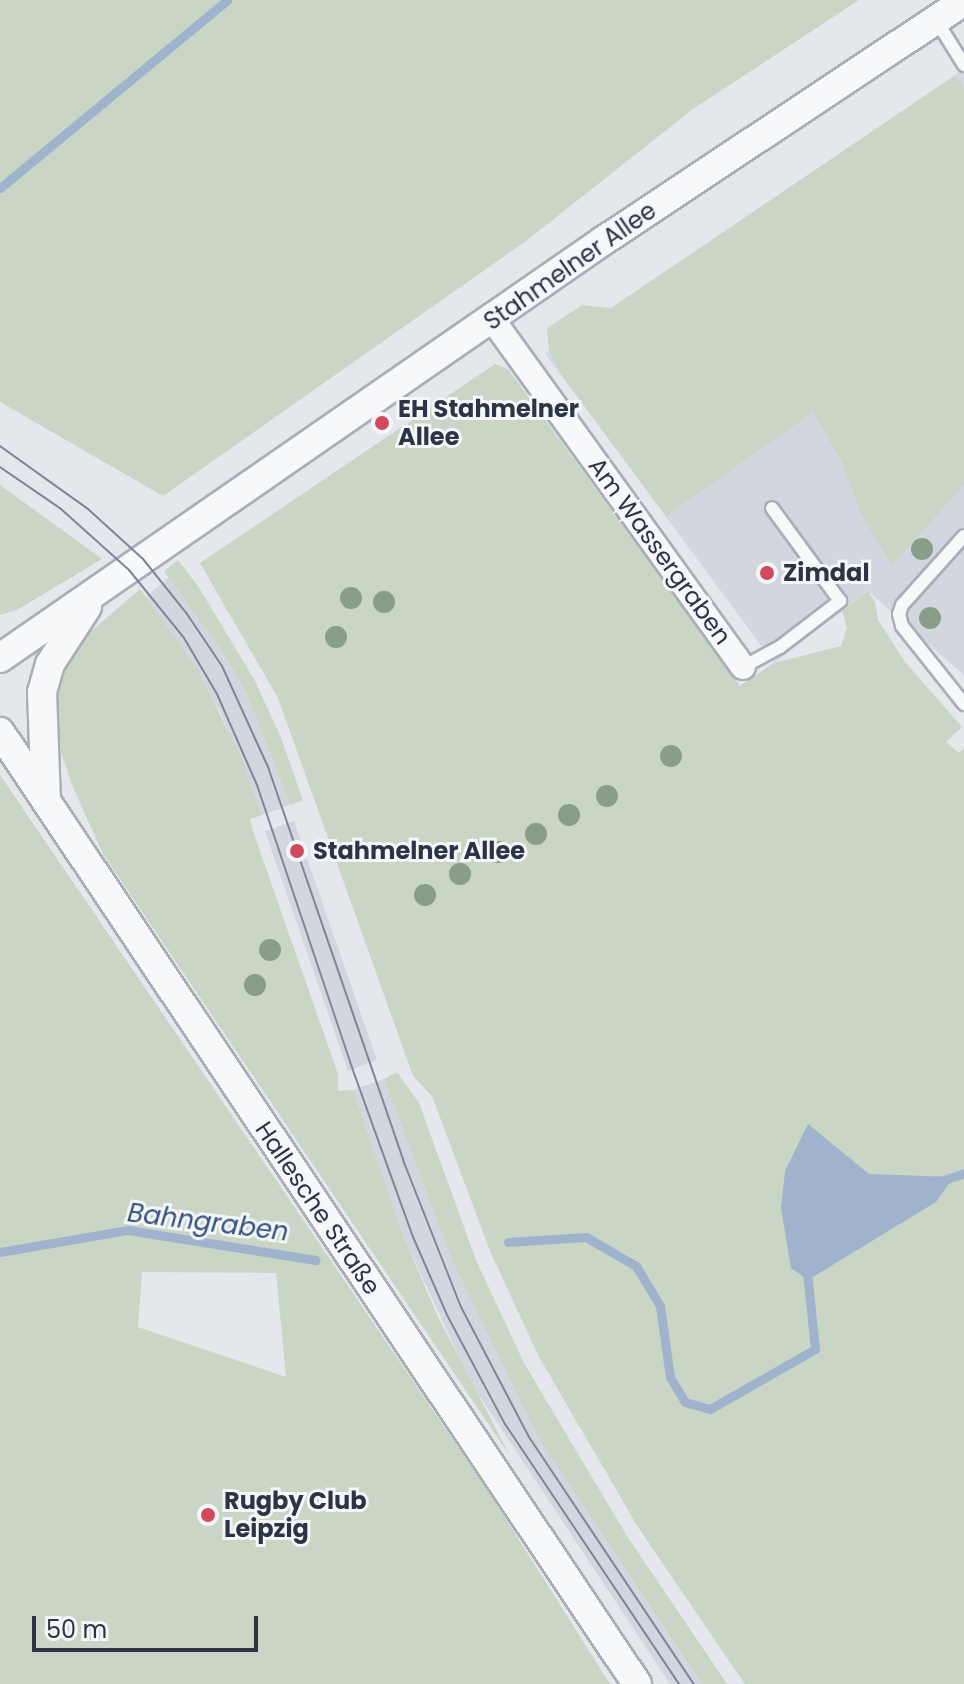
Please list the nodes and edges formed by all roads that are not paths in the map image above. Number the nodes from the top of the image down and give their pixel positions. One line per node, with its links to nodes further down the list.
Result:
1 (964, 1): 2 (street, Stahmelner Allee)
2 (936, 20): 3 (lane); 4 (street, Stahmelner Allee)
3 (964, 65)
4 (492, 319): 7 (street, Stahmelner Allee); 9 (street, Am Wassergraben)
5 (772, 508): 9 (lane)
6 (964, 536): 10 (lane)
7 (100, 591): 8 (street, Stahmelner Allee); 12 (street, Stahmelner Allee)
8 (0, 658)
9 (743, 667)
10 (964, 704)
11 (0, 732): 12 (street, Hallesche Straße)
12 (46, 803): 13 (street, Hallesche Straße)
13 (637, 1684)

